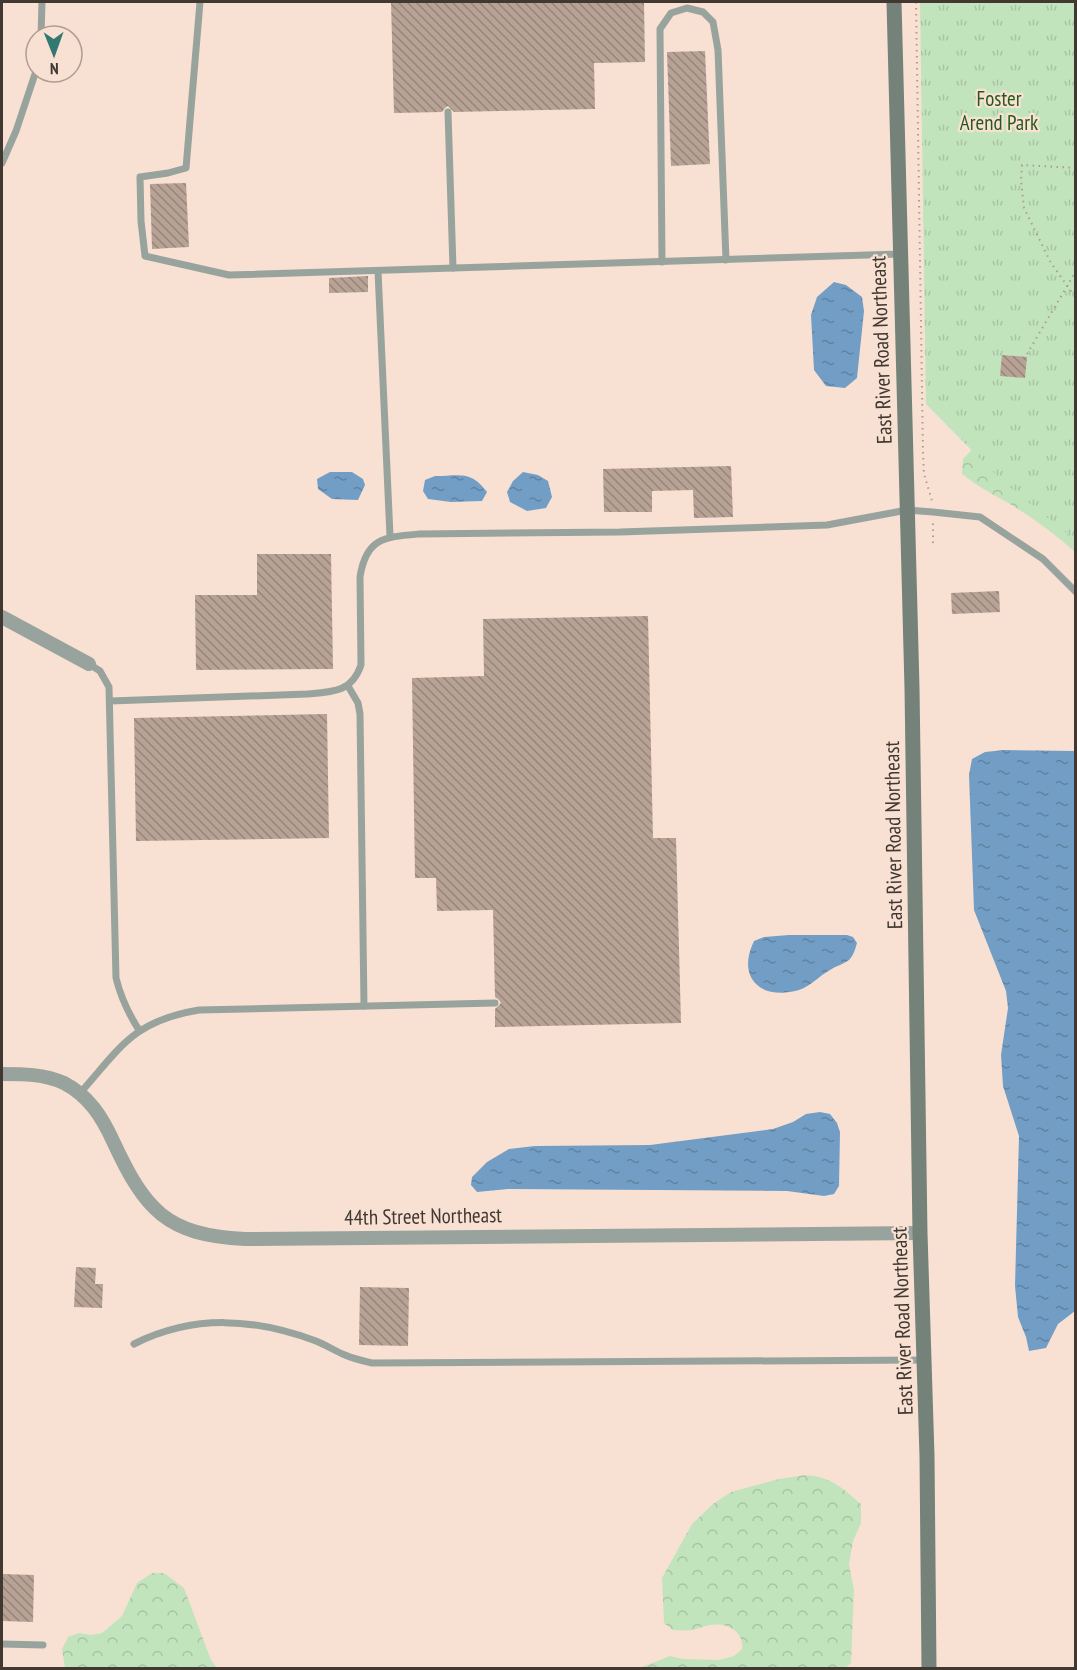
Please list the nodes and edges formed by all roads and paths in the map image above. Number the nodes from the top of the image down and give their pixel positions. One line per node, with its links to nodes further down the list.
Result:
1 (42, 2): 5 (lane)
2 (200, 2): 14 (lane)
3 (894, 2): 10 (street, East River Road Northeast)
4 (916, 2): 20 (path)
5 (41, 24)
6 (32, 84): 8 (lane)
7 (448, 112): 13 (lane)
8 (2, 163)
9 (1076, 168): 16 (path)
10 (900, 254): 11 (lane); 19 (street, East River Road Northeast)
11 (726, 260): 12 (lane); 12 (lane)
12 (662, 262): 13 (lane)
13 (453, 268): 14 (lane)
14 (378, 271): 21 (lane)
15 (1076, 271): 16 (path)
16 (1067, 286): 17 (path); 18 (path)
17 (1076, 298)
18 (1027, 354)
19 (907, 510): 20 (lane); 21 (lane); 33 (street, East River Road Northeast)
20 (933, 512): 22 (path); 23 (lane)
21 (390, 536): 26 (lane)
22 (933, 543)
23 (1076, 592)
24 (2, 617): 25 (street)
25 (89, 664): 27 (lane)
26 (348, 686): 27 (lane); 29 (lane)
27 (110, 701): 30 (lane)
28 (495, 1003): 29 (lane)
29 (364, 1006): 30 (lane)
30 (139, 1030): 32 (lane)
31 (2, 1074): 32 (street, 44th Street Northeast)
32 (80, 1093): 33 (street, 44th Street Northeast)
33 (920, 1233): 35 (street, East River Road Northeast)
34 (134, 1344): 35 (lane)
35 (925, 1360): 38 (street, East River Road Northeast)
36 (2, 1644): 37 (lane)
37 (43, 1645)
38 (928, 1668)

